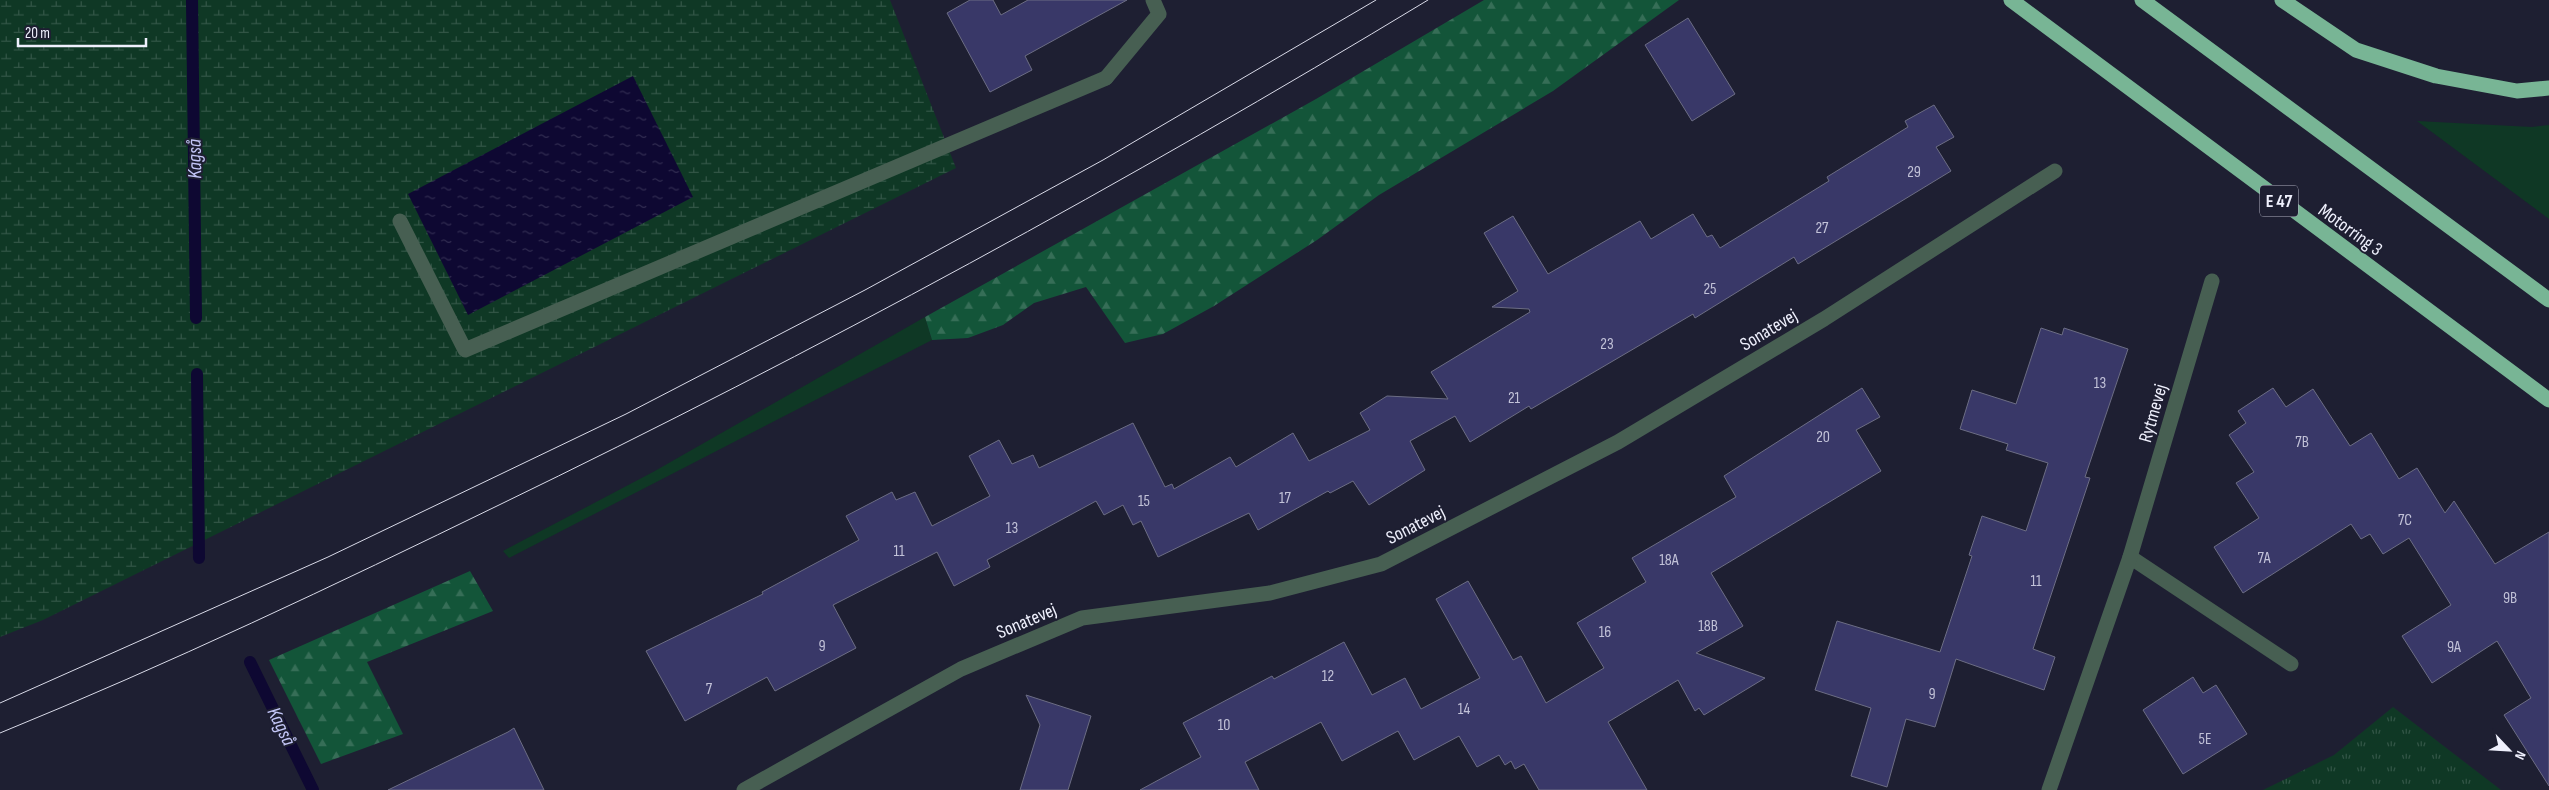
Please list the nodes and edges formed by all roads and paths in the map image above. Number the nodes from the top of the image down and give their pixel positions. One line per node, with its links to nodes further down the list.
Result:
1 (1152, 0): 7 (street)
2 (2011, 0): 10 (highway, Motorring 3 / E 47)
3 (2142, 0): 9 (highway)
4 (2282, 0): 5 (highway)
5 (2549, 88)
6 (2055, 171): 13 (street, Sonatevej)
7 (400, 221)
8 (2212, 281): 11 (street, Rytmevej)
9 (2549, 300)
10 (2549, 400)
11 (2130, 557): 12 (street); 14 (street, Rytmevej)
12 (2291, 664)
13 (744, 790)
14 (2049, 790)

